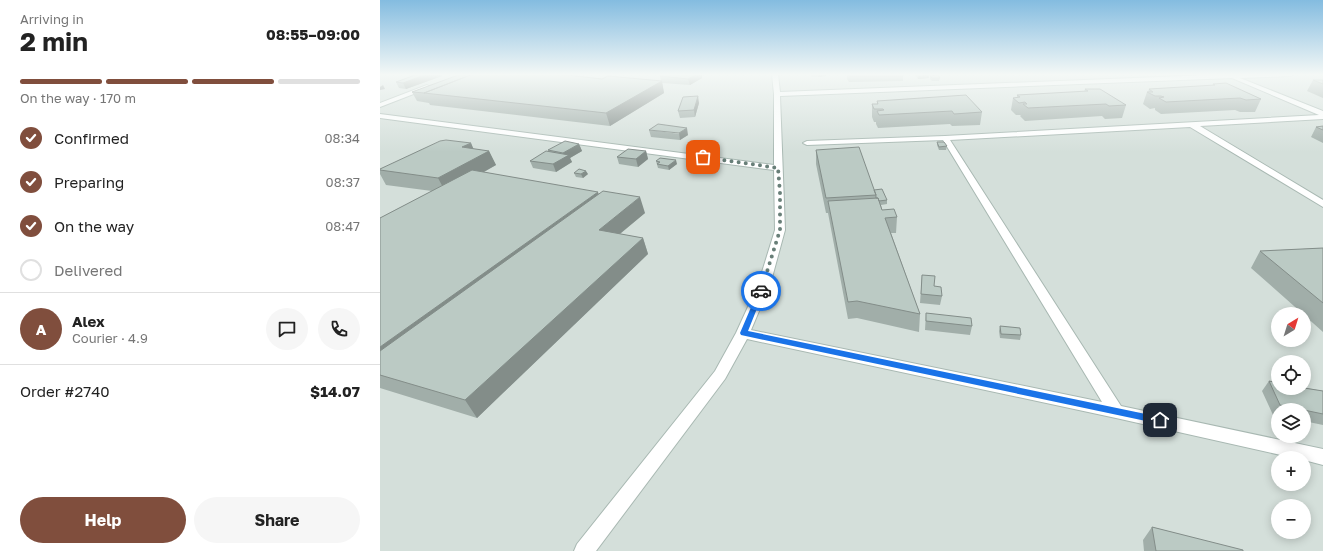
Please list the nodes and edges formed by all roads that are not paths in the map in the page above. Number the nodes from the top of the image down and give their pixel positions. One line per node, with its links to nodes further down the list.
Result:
1 (394, 100): 4 (street)
2 (777, 100): 10 (street)
3 (1285, 100): 6 (street)
4 (380, 105)
5 (380, 116): 10 (street)
6 (1323, 116): 7 (street)
7 (1191, 124): 8 (street); 11 (street)
8 (945, 138): 9 (street); 13 (street)
9 (807, 143)
10 (778, 168): 12 (street)
11 (1323, 204)
12 (743, 333): 13 (street); 15 (street)
13 (1116, 411): 14 (street)
14 (1323, 457)
15 (584, 551)

